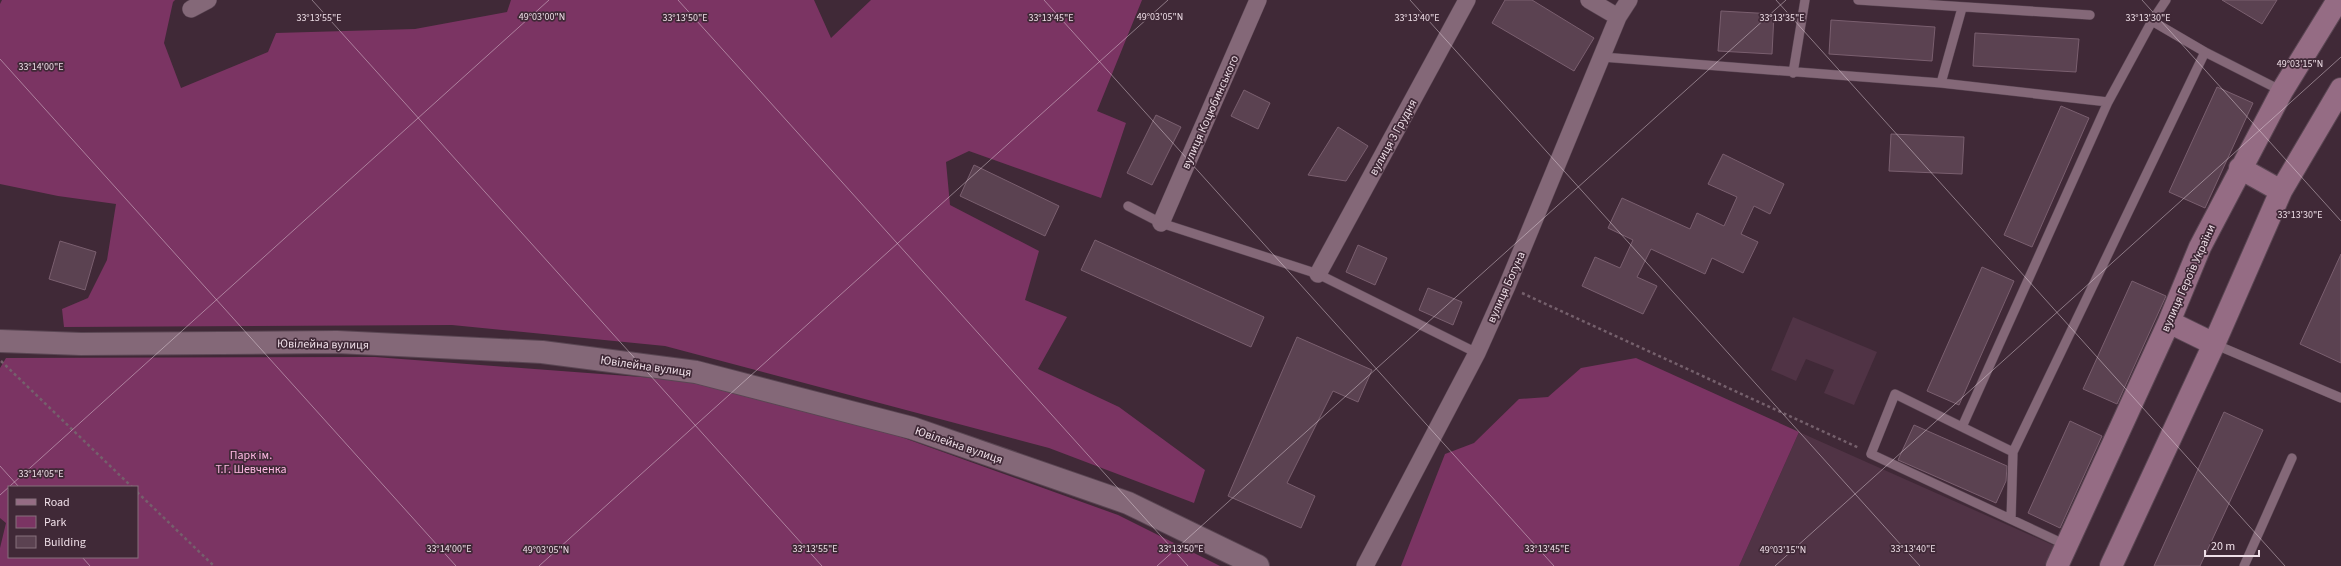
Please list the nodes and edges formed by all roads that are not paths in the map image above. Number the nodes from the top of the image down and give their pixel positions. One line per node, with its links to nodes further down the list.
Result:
1 (208, 0): 11 (street)
2 (1258, 0): 25 (street, вулиця Коцюбинського)
3 (1467, 0): 26 (street, вулиця 3 Грудня)
4 (1589, 0): 13 (street)
5 (1629, 0): 13 (street, вулиця Богуна)
6 (1805, 0): 17 (lane)
7 (1858, 0): 10 (lane)
8 (2166, 0): 14 (lane)
9 (2338, 0): 20 (main road, вулиця Героїв України)
10 (1962, 8): 12 (lane); 18 (lane)
11 (191, 9)
12 (2090, 15)
13 (1618, 17): 16 (street, вулиця Богуна)
14 (2152, 21): 15 (lane); 21 (lane)
15 (2205, 52): 20 (lane); 33 (lane)
16 (1602, 57): 17 (lane); 30 (street, вулиця Богуна)
17 (1793, 73): 18 (lane)
18 (1941, 83): 21 (lane)
19 (2341, 89): 23 (main road)
20 (2282, 91): 22 (main road, вулиця Героїв України)
21 (2108, 102): 32 (lane)
22 (2240, 168): 23 (main road); 27 (main road, вулиця Героїв України)
23 (2281, 191): 29 (main road)
24 (1128, 206): 25 (lane)
25 (1161, 223): 26 (lane)
26 (1318, 274): 30 (lane)
27 (2169, 322): 29 (main road); 36 (main road, вулиця Героїв України)
28 (0, 341): 37 (street, Ювілейна вулиця)
29 (2214, 344): 31 (lane); 40 (main road)
30 (1476, 353): 38 (street, вулиця Богуна)
31 (2341, 398)
32 (1962, 427): 33 (lane); 35 (lane)
33 (2013, 452): 35 (lane)
34 (2292, 458): 41 (lane)
35 (2011, 519): 36 (lane)
36 (2066, 545): 39 (main road, вулиця Героїв України)
37 (1258, 566)
38 (1365, 566)
39 (2057, 566)
40 (2111, 566)
41 (2244, 566)

